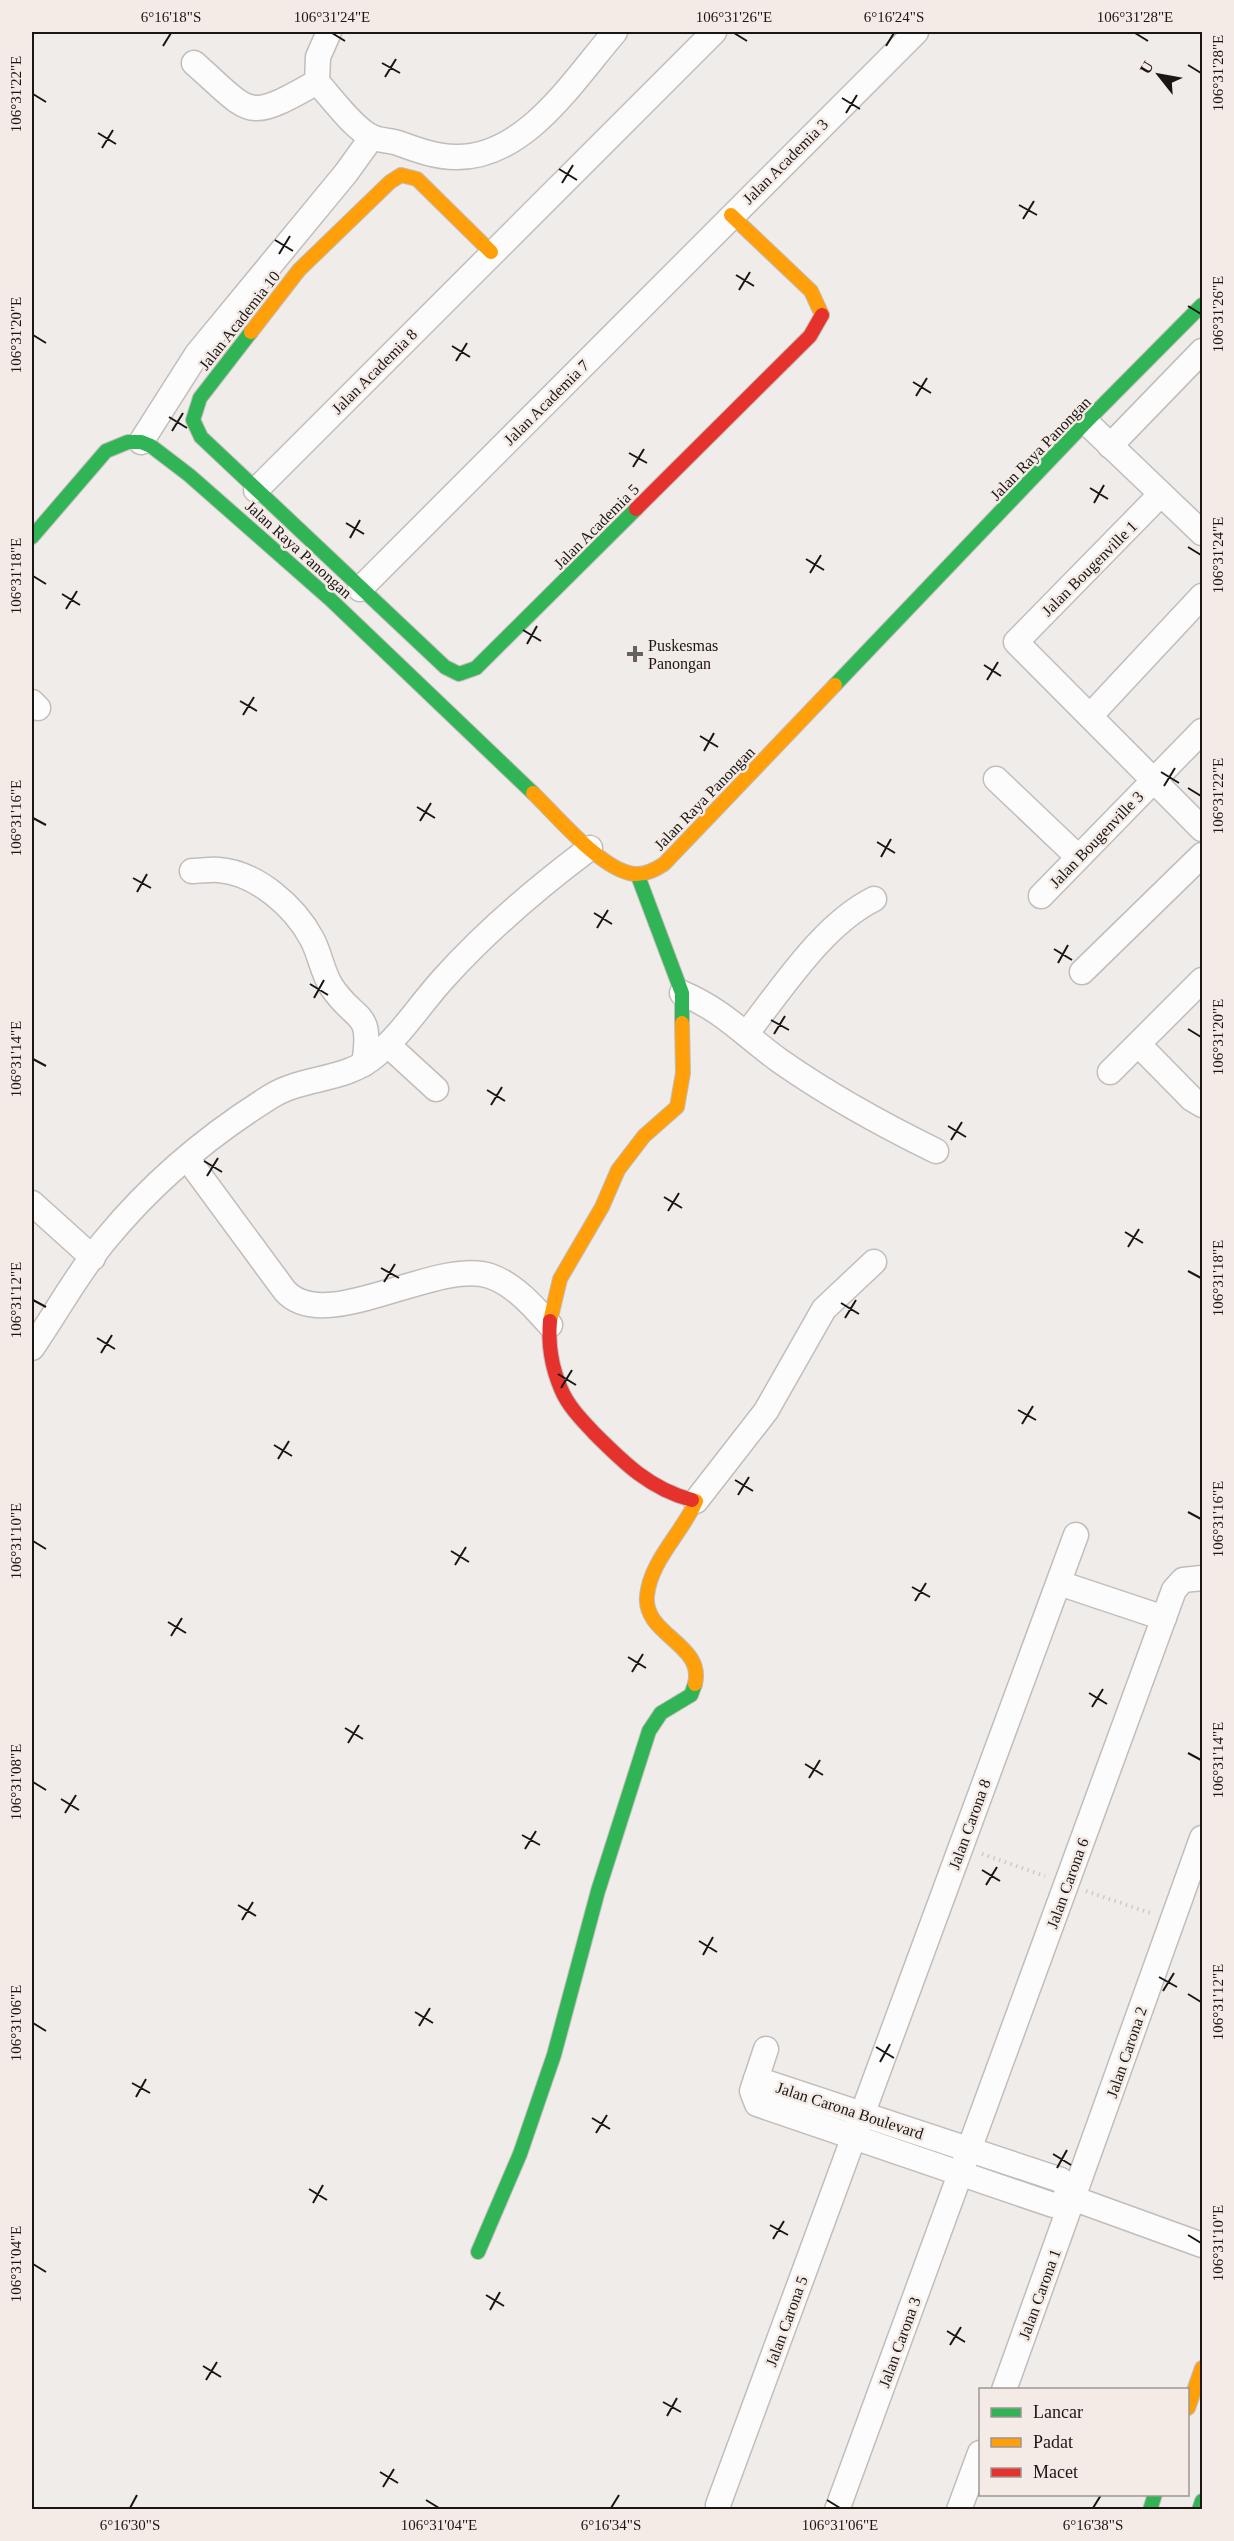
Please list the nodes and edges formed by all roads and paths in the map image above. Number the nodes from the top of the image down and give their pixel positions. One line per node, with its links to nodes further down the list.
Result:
1 (330, 32): 6 (street)
2 (615, 32): 7 (street)
3 (714, 32): 9 (street, Jalan Academia 8)
4 (916, 32): 8 (street, Jalan Academia 3)
5 (194, 63): 6 (street)
6 (317, 82): 7 (street)
7 (372, 137): 13 (street)
8 (731, 215): 19 (street, Jalan Academia 7); 19 (street, Jalan Academia 5)
9 (491, 252): 15 (street, Jalan Academia 8); 15 (street, Jalan Academia 10)
10 (1203, 305): 12 (street, Jalan Raya Panongan)
11 (1203, 351): 14 (street)
12 (1086, 422): 14 (street); 30 (street, Jalan Raya Panongan)
13 (141, 442): 18 (street); 26 (street, Jalan Raya Panongan)
14 (1110, 446): 16 (street)
15 (256, 490): 19 (street)
16 (1161, 494): 17 (street); 21 (street, Jalan Bougenville 1)
17 (1203, 533)
18 (32, 537)
19 (360, 589)
20 (1203, 596): 21 (street)
21 (1090, 716): 24 (street)
22 (1203, 731): 24 (street, Jalan Bougenville 3)
23 (996, 779): 28 (street)
24 (1152, 781): 25 (street); 28 (street, Jalan Bougenville 3)
25 (1203, 828)
26 (590, 848): 30 (street, Jalan Raya Panongan); 38 (street)
27 (1203, 855): 33 (street)
28 (1078, 857): 31 (street, Jalan Bougenville 3)
29 (192, 871): 39 (street)
30 (638, 876): 35 (street)
31 (1041, 896)
32 (874, 899): 36 (street)
33 (1082, 972)
34 (1203, 980): 37 (street)
35 (682, 993): 36 (street); 48 (street)
36 (746, 1034): 43 (street)
37 (1139, 1045): 40 (street); 42 (street)
38 (388, 1046): 39 (street); 41 (street)
39 (364, 1064): 44 (street)
40 (1110, 1072)
41 (436, 1089)
42 (1203, 1105)
43 (936, 1151)
44 (187, 1158): 46 (street); 48 (street)
45 (32, 1203): 46 (street)
46 (93, 1258): 49 (street)
47 (874, 1262): 50 (street)
48 (550, 1325): 50 (street)
49 (32, 1348)
50 (696, 1501): 64 (street)
51 (1076, 1535): 53 (street, Jalan Carona 8)
52 (1203, 1578): 54 (street, Jalan Carona 6)
53 (1059, 1583): 54 (street); 58 (street, Jalan Carona 8)
54 (1164, 1618): 60 (street, Jalan Carona 6)
55 (1203, 1838): 62 (street, Jalan Carona 2)
56 (766, 2049): 57 (street)
57 (756, 2079): 58 (street, Jalan Carona Boulevard); 59 (street, Jalan Carona Boulevard)
58 (863, 2114): 59 (street, Jalan Carona 8); 60 (street, Jalan Carona Boulevard)
59 (855, 2138): 61 (street, Jalan Carona Boulevard); 70 (street, Jalan Carona 5)
60 (970, 2149): 61 (street, Jalan Carona 6); 62 (street, Jalan Carona Boulevard)
61 (962, 2174): 62 (street, Jalan Carona Boulevard); 71 (street, Jalan Carona 3)
62 (1075, 2199): 63 (street, Jalan Carona Boulevard); 66 (street, Jalan Carona 1)
63 (1203, 2245)
64 (478, 2252)
65 (1203, 2368): 67 (street)
66 (1005, 2388)
67 (1189, 2405)
68 (979, 2458): 72 (street)
69 (1203, 2501): 73 (street)
70 (719, 2507)
71 (837, 2510)
72 (959, 2510)
73 (1199, 2510)

